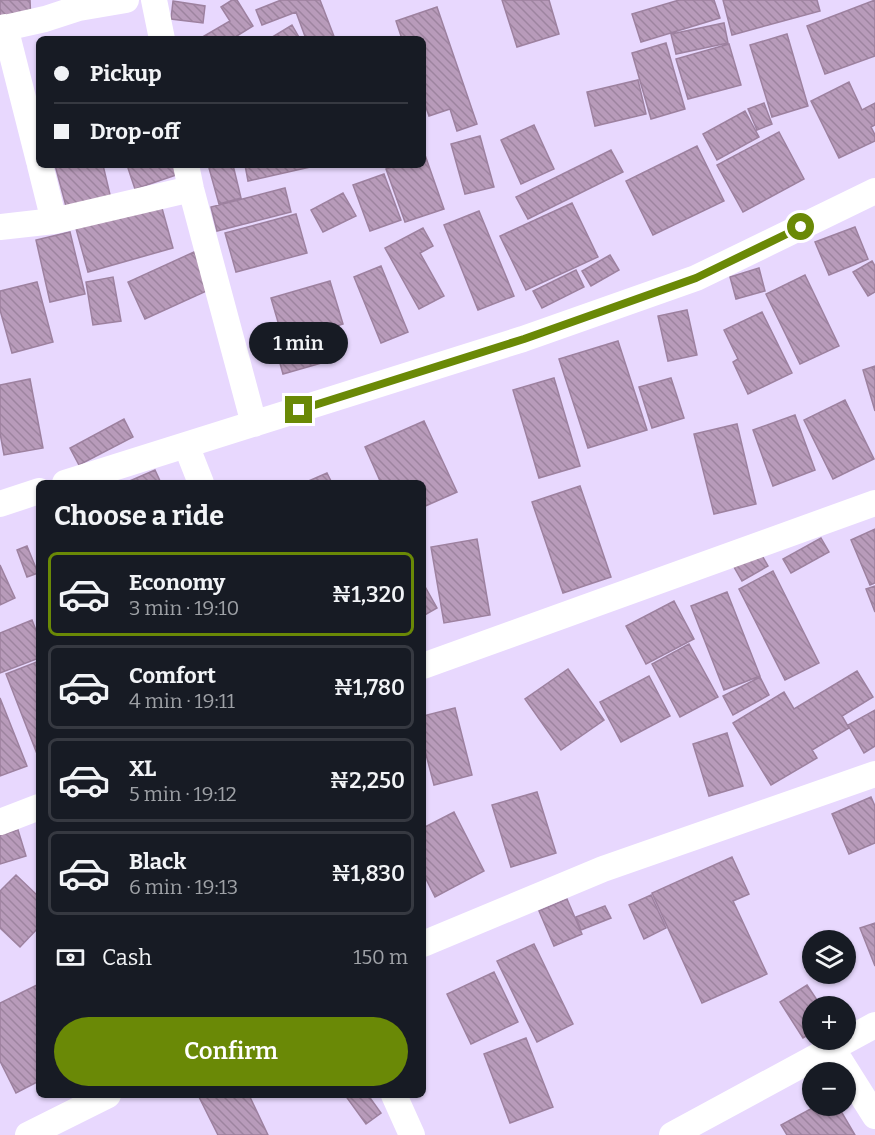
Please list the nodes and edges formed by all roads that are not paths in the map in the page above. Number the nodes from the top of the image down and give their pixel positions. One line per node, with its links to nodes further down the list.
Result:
1 (126, 0): 3 (street)
2 (154, 0): 4 (street)
3 (2, 28): 5 (street)
4 (161, 36)
5 (36, 149)
6 (41, 168): 9 (street)
7 (188, 177): 9 (street); 11 (street)
8 (875, 191): 11 (street)
9 (54, 221): 10 (street)
10 (0, 227)
11 (254, 424): 12 (street)
12 (186, 445): 13 (street); 14 (street)
13 (75, 480)
14 (200, 480)
15 (36, 492): 17 (street)
16 (875, 503): 18 (street)
17 (0, 504)
18 (426, 665)
19 (875, 774): 22 (street)
20 (36, 808): 21 (street)
21 (0, 822)
22 (426, 943)
23 (875, 1025): 24 (street)
24 (856, 1035)
25 (828, 1050): 32 (street)
26 (833, 1050): 29 (street)
27 (102, 1098): 30 (street)
28 (395, 1098): 31 (street)
29 (875, 1116)
30 (28, 1135)
31 (412, 1135)
32 (672, 1135)

